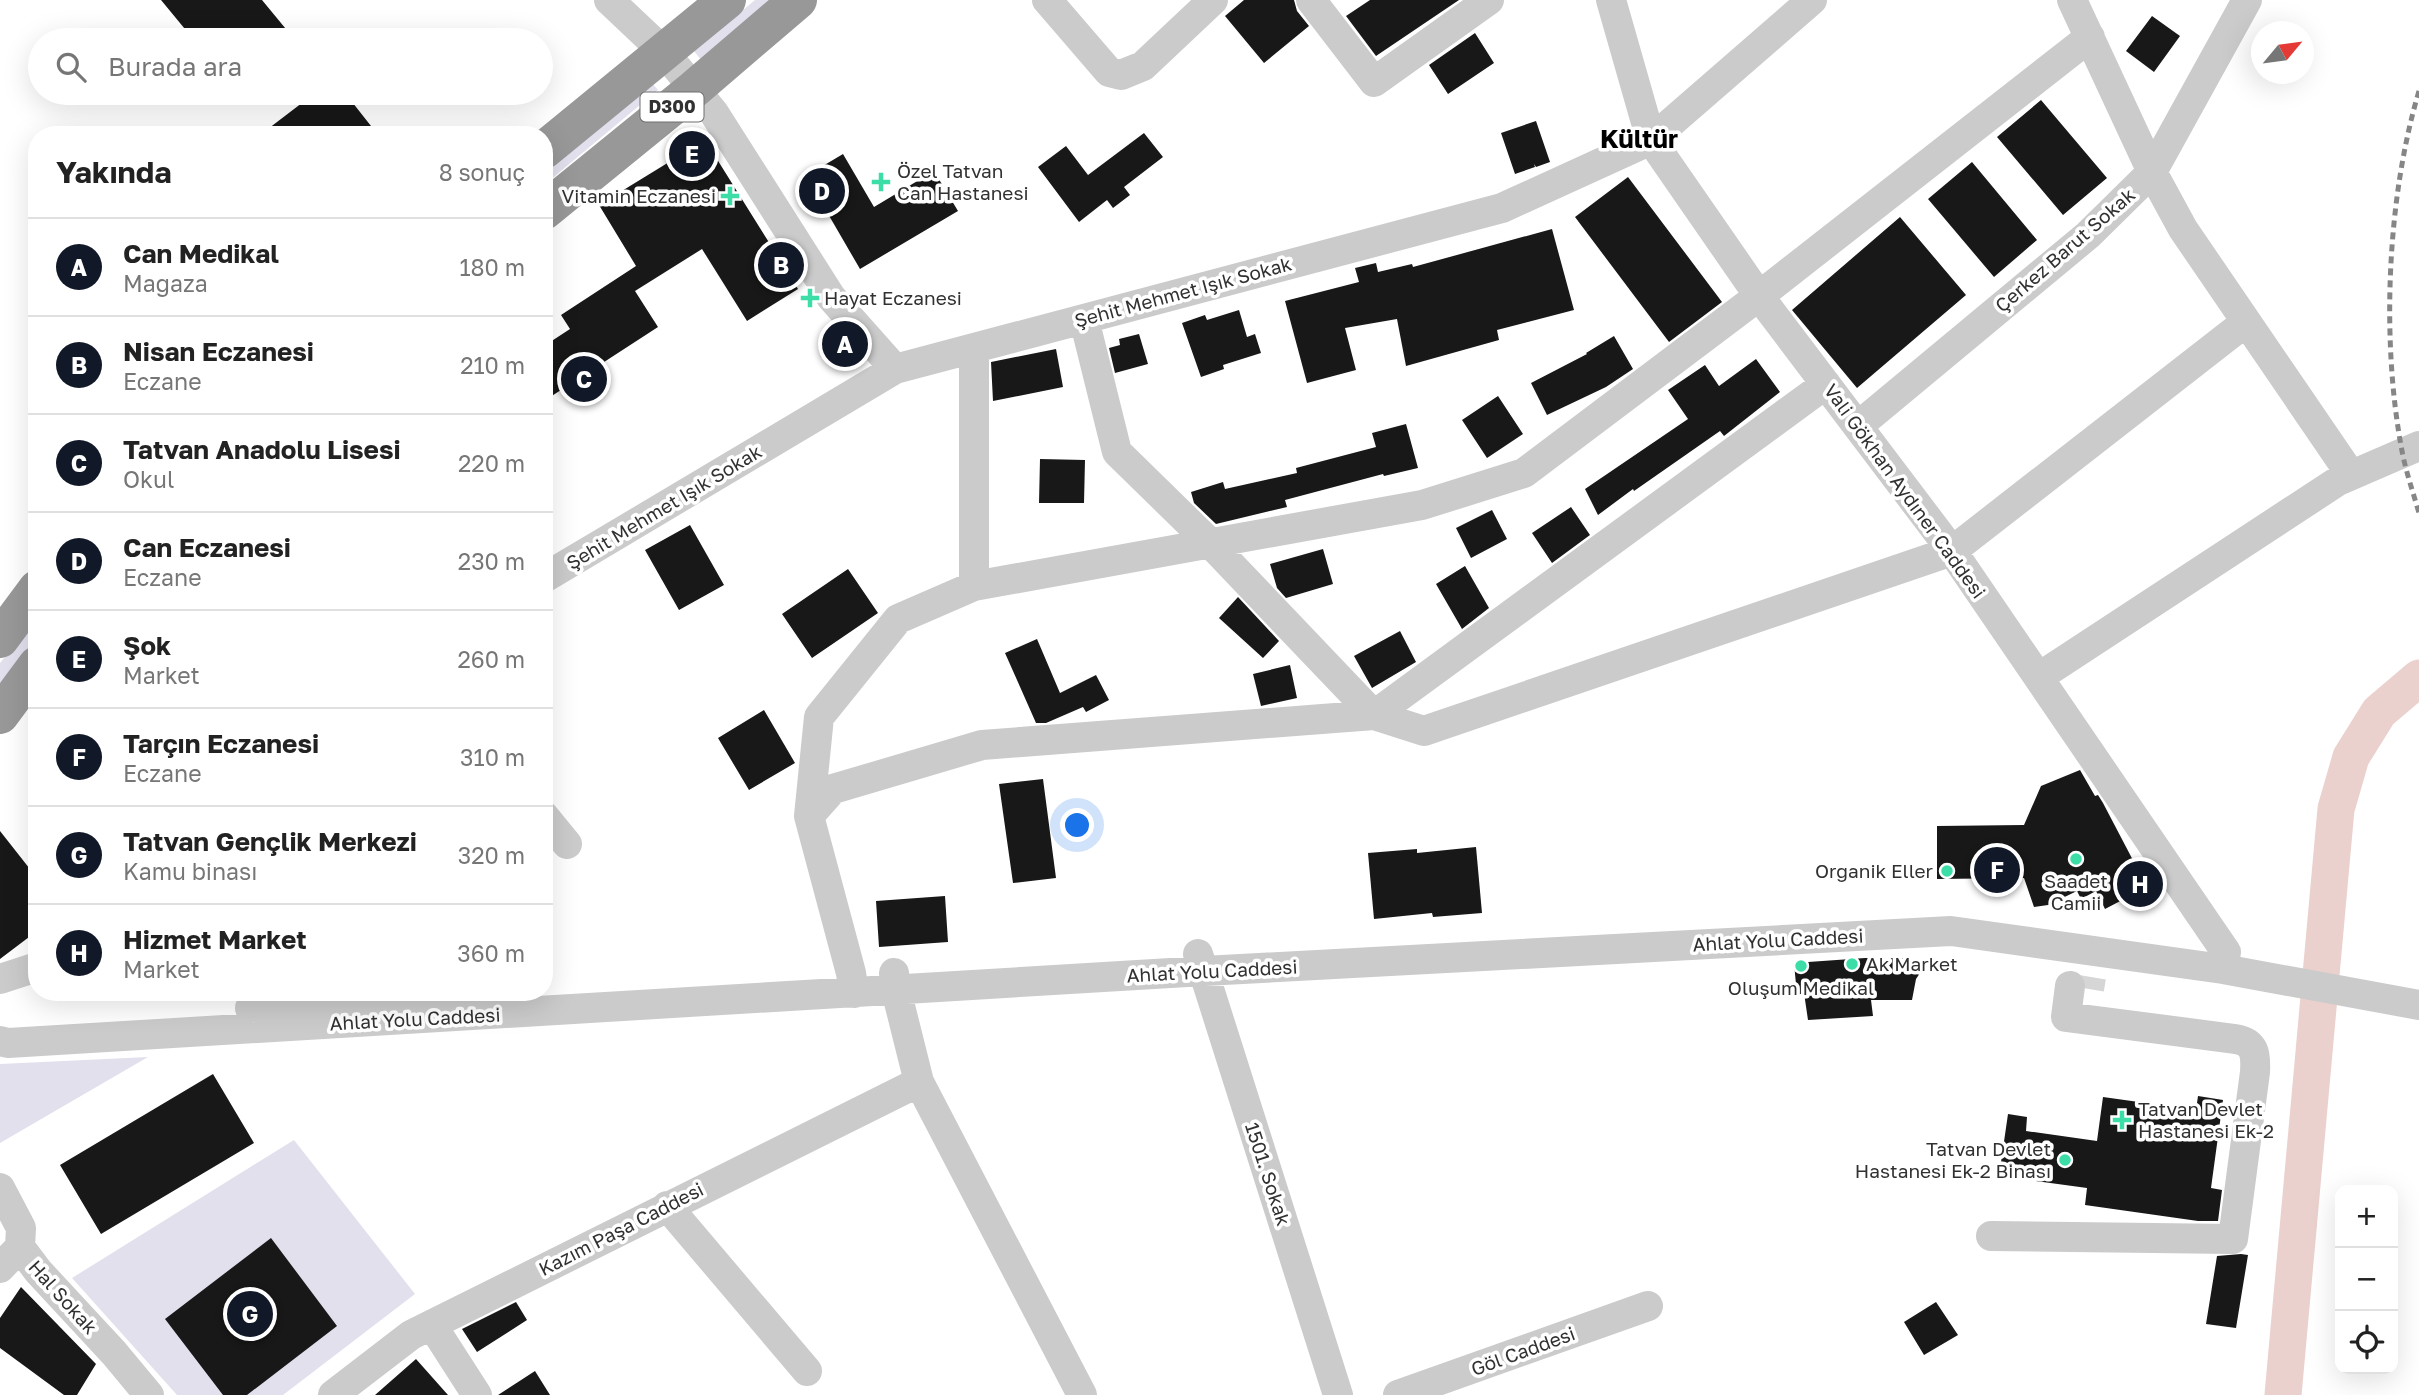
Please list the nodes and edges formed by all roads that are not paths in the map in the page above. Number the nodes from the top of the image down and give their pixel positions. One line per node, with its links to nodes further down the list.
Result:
1 (609, 0): 13 (street)
2 (727, 0): 13 (highway, D300)
3 (798, 0): 14 (highway, D300)
4 (1047, 0): 5 (street)
5 (1213, 0)
6 (1311, 0): 7 (street)
7 (1489, 0)
8 (1611, 0): 15 (street, Vali Gökhan Aydıner Caddesi)
9 (1812, 0): 15 (street, Şehit Mehmet Işık Sokak)
10 (2072, 0): 12 (street)
11 (2247, 0): 17 (street, Çerkez Barut Sokak)
12 (2090, 37): 17 (street); 19 (street)
13 (664, 52): 14 (street); 16 (highway, D300)
14 (694, 89): 18 (highway, D300); 23 (street)
15 (1651, 140): 19 (street, Vali Gökhan Aydıner Caddesi); 20 (street, Şehit Mehmet Işık Sokak)
16 (553, 143)
17 (2152, 172): 21 (street); 25 (street, Çerkez Barut Sokak)
18 (553, 204)
19 (1759, 296): 24 (street, Vali Gökhan Aydıner Caddesi); 28 (street)
20 (1084, 319): 22 (street, Şehit Mehmet Işık Sokak); 28 (street)
21 (2246, 322): 27 (street); 29 (street)
22 (974, 348): 23 (street, Şehit Mehmet Işık Sokak); 31 (street)
23 (895, 369): 30 (street, Şehit Mehmet Işık Sokak)
24 (1826, 384): 25 (street, Vali Gökhan Aydıner Caddesi); 37 (street)
25 (1858, 426): 29 (street, Vali Gökhan Aydıner Caddesi)
26 (2419, 446): 27 (street)
27 (2350, 475): 35 (street)
28 (1209, 542): 31 (street); 37 (street)
29 (1952, 551): 35 (street, Vali Gökhan Aydıner Caddesi); 37 (street)
30 (553, 573)
31 (974, 586): 38 (street)
32 (28, 601): 33 (highway)
33 (0, 639)
34 (28, 677): 36 (highway)
35 (2039, 677): 41 (street, Vali Gökhan Aydıner Caddesi)
36 (0, 715)
37 (1374, 715): 38 (street)
38 (810, 816): 48 (street)
39 (553, 827): 40 (street)
40 (567, 844)
41 (2225, 960): 43 (street, Ahlat Yolu Caddesi); 46 (street, Ahlat Yolu Caddesi)
42 (1201, 962): 43 (street, Ahlat Yolu Caddesi); 47 (street, Ahlat Yolu Caddesi); 71 (street, 1501. Sokak)
43 (2082, 962): 61 (street)
44 (28, 970): 45 (street)
45 (0, 979)
46 (2346, 979): 49 (street, Ahlat Yolu Caddesi); 54 (street, Ahlat Yolu Caddesi)
47 (895, 980): 48 (street, Ahlat Yolu Caddesi); 58 (street)
48 (853, 983): 50 (street, Ahlat Yolu Caddesi); 51 (street, Ahlat Yolu Caddesi)
49 (2419, 984)
50 (553, 990)
51 (553, 997)
52 (408, 1001): 55 (street, Ahlat Yolu Caddesi)
53 (458, 1001): 55 (street, Ahlat Yolu Caddesi)
54 (2419, 1004)
55 (348, 1006): 56 (street, Ahlat Yolu Caddesi); 57 (street, Ahlat Yolu Caddesi)
56 (0, 1026)
57 (0, 1041)
58 (919, 1082): 60 (street, Kazım Paşa Caddesi); 70 (street)
59 (0, 1188): 62 (street, Hal Sokak)
60 (667, 1206): 65 (street, Kazım Paşa Caddesi); 66 (street)
61 (1991, 1236)
62 (20, 1247): 63 (street); 67 (street, Hal Sokak)
63 (0, 1268)
64 (1648, 1306): 72 (street, Göl Caddesi)
65 (432, 1325): 68 (street, Kazım Paşa Caddesi); 69 (street)
66 (807, 1371)
67 (149, 1395)
68 (333, 1395)
69 (477, 1395)
70 (1082, 1395)
71 (1338, 1395)
72 (1398, 1395)

